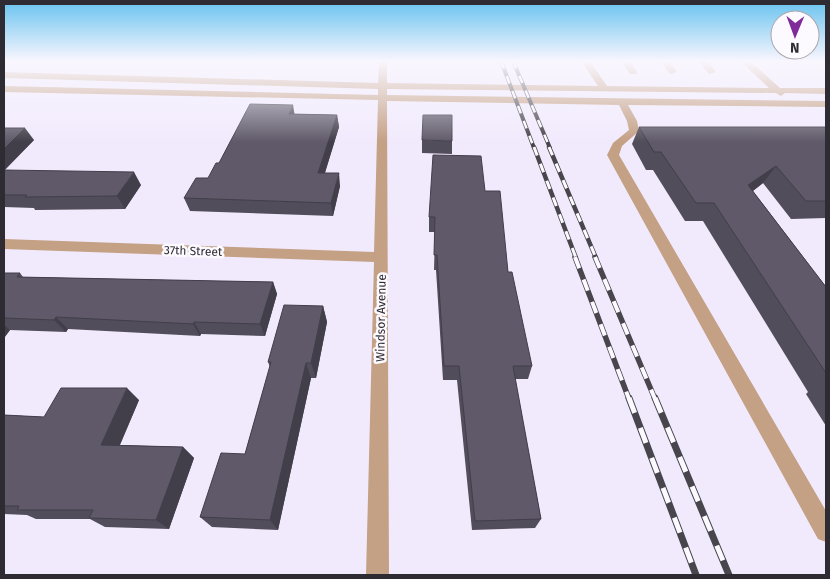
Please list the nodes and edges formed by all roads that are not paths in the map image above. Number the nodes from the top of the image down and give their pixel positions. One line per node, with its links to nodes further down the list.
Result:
1 (294, 88): 7 (street)
2 (383, 88): 7 (street, Windsor Avenue)
3 (775, 88): 8 (street)
4 (4, 89): 7 (street)
5 (605, 89): 7 (street); 8 (street)
6 (826, 91): 8 (street)
7 (383, 92): 9 (street); 13 (street, Windsor Avenue)
8 (779, 92): 10 (street)
9 (622, 102): 10 (street); 14 (street)
10 (793, 104): 11 (street)
11 (826, 104)
12 (4, 244): 13 (street, 37th Street)
13 (382, 257): 15 (street, Windsor Avenue)
14 (826, 532)
15 (378, 575)

